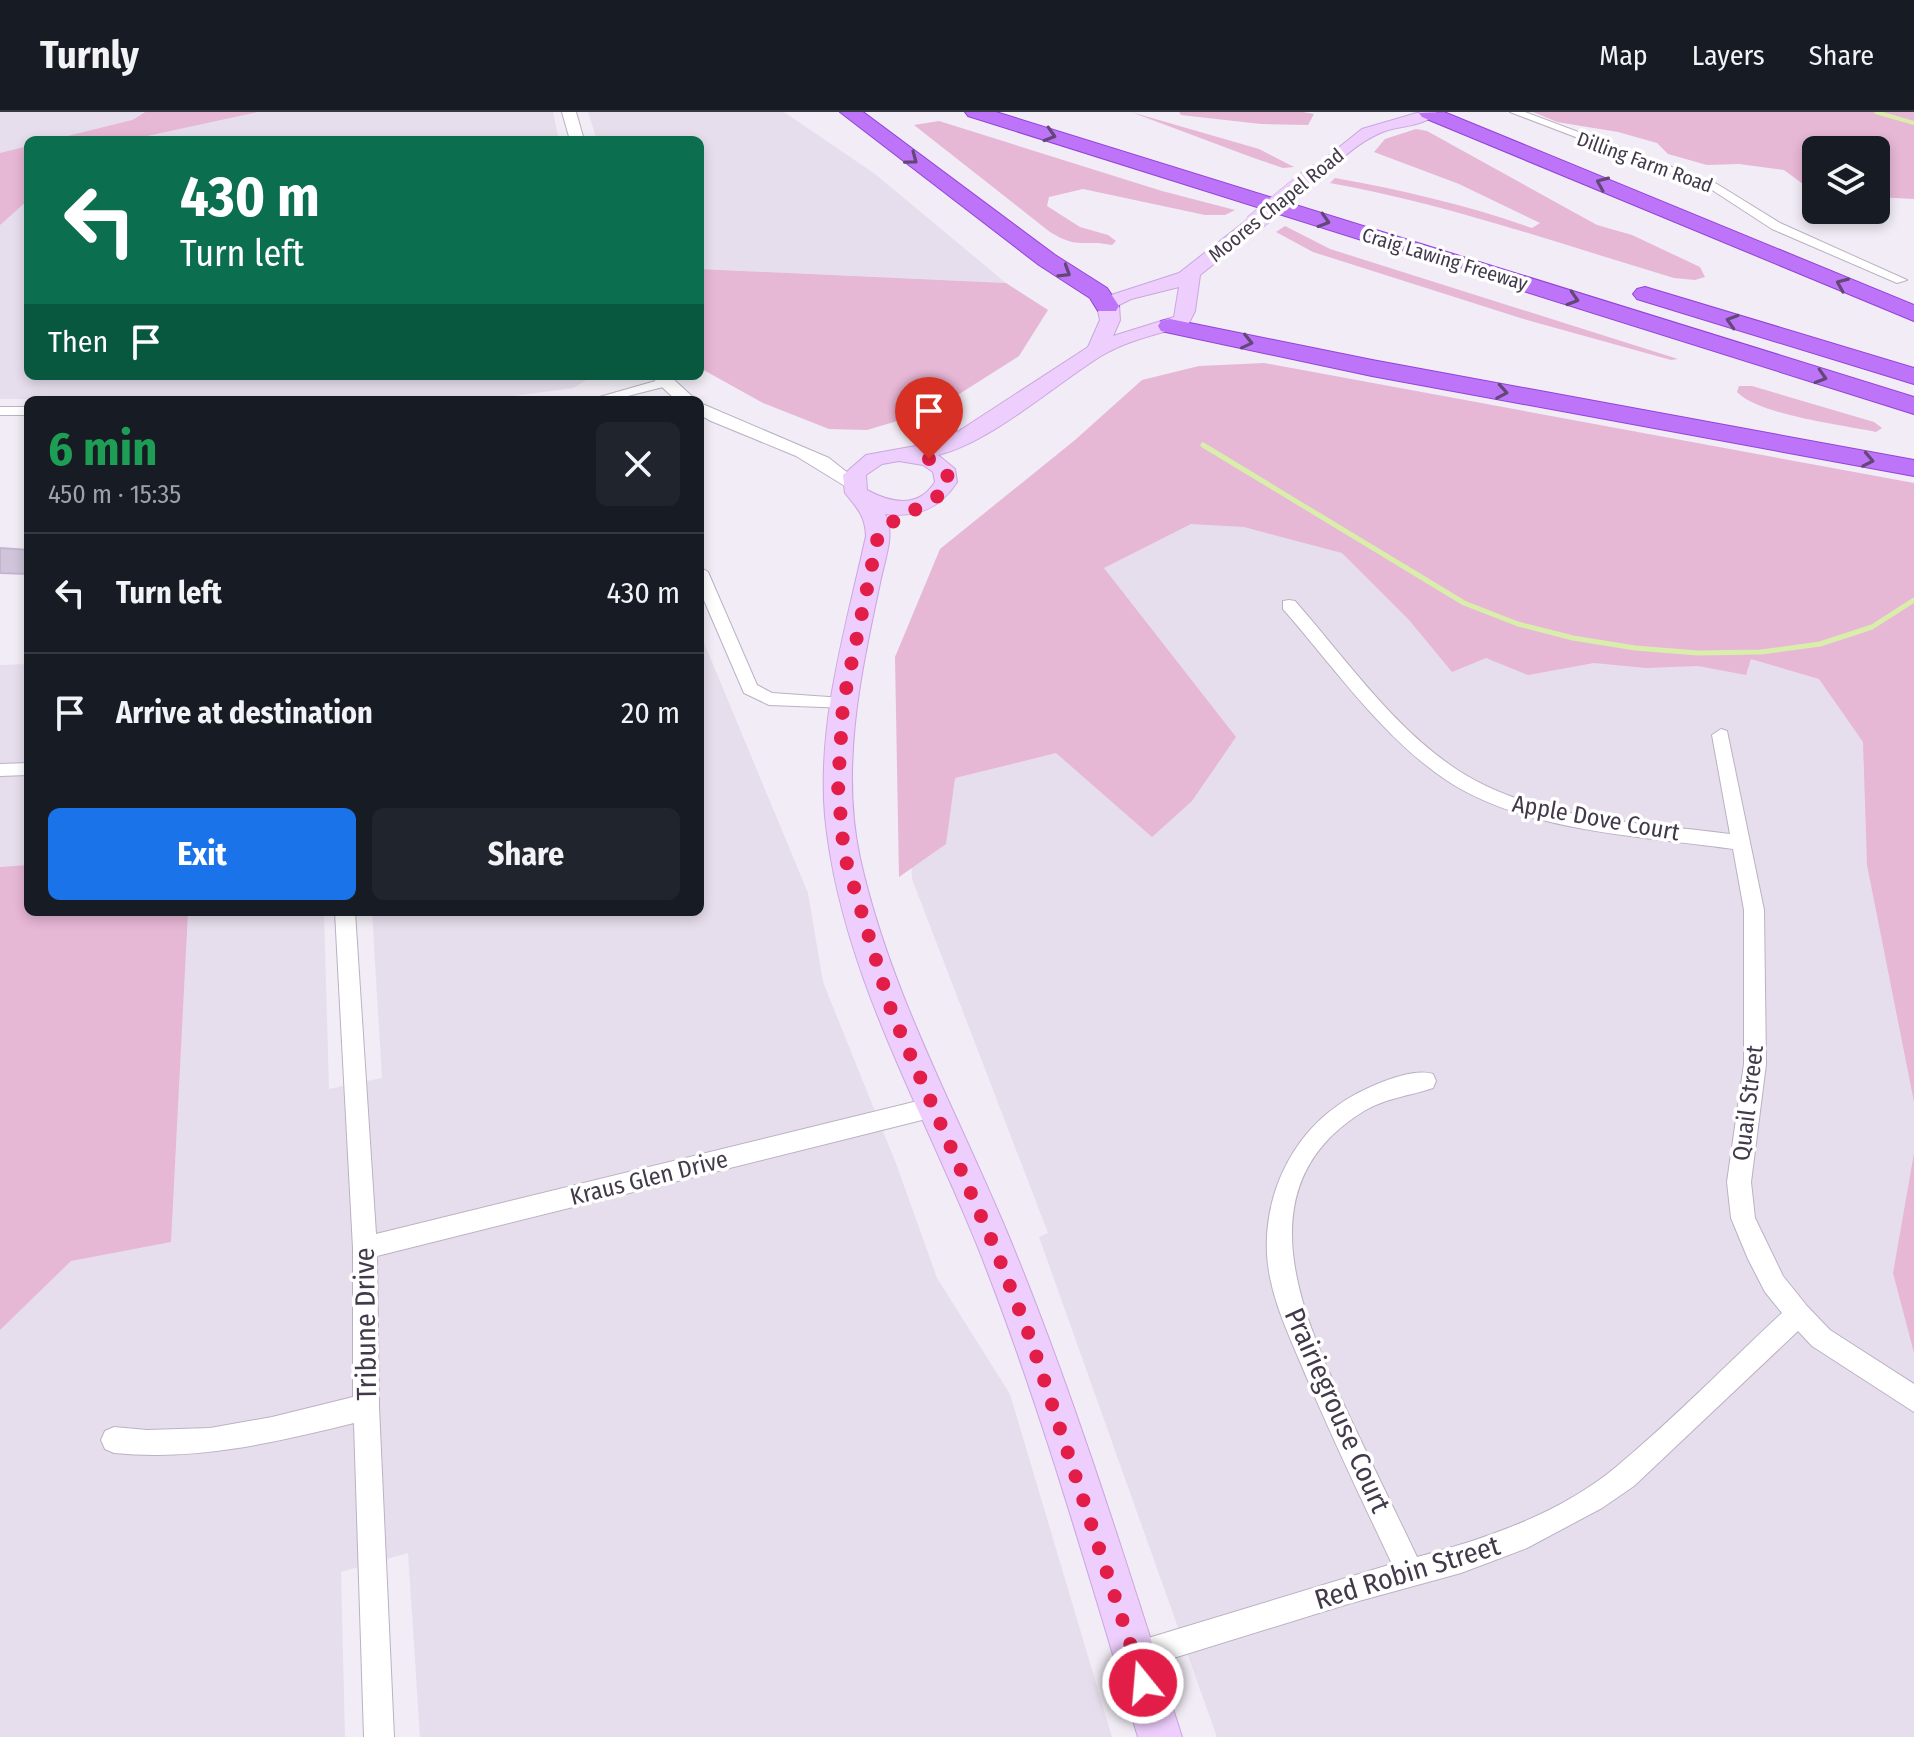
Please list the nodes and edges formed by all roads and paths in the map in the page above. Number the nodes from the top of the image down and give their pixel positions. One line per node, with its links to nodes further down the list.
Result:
1 (569, 112): 8 (street)
2 (850, 112): 16 (highway, one-way to 16)
3 (975, 112): 27 (highway, Craig Lawing Freeway, one-way to 27)
4 (1047, 112): 10 (highway)
5 (1515, 112): 14 (street, Dilling Farm Road)
6 (1363, 113): 9 (main road, Moores Chapel Road)
7 (1429, 113): 9 (main road, Moores Chapel Road); 17 (highway, one-way to 7)
8 (576, 136)
9 (1359, 137): 13 (main road, Moores Chapel Road, bridge)
10 (1184, 154)
11 (1275, 182): 12 (highway)
12 (1321, 196)
13 (1192, 273): 16 (main road, Moores Chapel Road); 18 (main road, Moores Chapel Road)
14 (1901, 280)
15 (1625, 288): 20 (highway, one-way to 15)
16 (1109, 313): 18 (main road); 19 (main road)
17 (1914, 314)
18 (1160, 328): 19 (main road); 34 (highway, one-way to 34)
19 (1097, 350): 31 (main road)
20 (1914, 376)
21 (660, 380): 24 (street)
22 (661, 380): 25 (street)
23 (664, 380): 26 (street)
24 (609, 396)
25 (633, 396)
26 (682, 396)
27 (1914, 406)
28 (704, 410): 33 (street)
29 (0, 411): 30 (street)
30 (24, 411)
31 (967, 436): 32 (main road); 35 (main road)
32 (892, 455): 33 (street); 35 (main road); 36 (main road)
33 (817, 459): 36 (street)
34 (1914, 468)
35 (946, 473): 37 (main road)
36 (859, 492): 37 (main road); 38 (main road)
37 (923, 505): 38 (main road)
38 (878, 536): 41 (main road)
39 (704, 581): 41 (street)
40 (1289, 605): 45 (street, Apple Dove Court)
41 (843, 704): 48 (main road)
42 (1721, 735): 45 (street, Quail Street)
43 (24, 769): 44 (street)
44 (0, 770)
45 (1743, 843): 50 (street, Quail Street)
46 (345, 916): 49 (street, Tribune Drive)
47 (1425, 1081): 54 (street, Prairiegrouse Court)
48 (934, 1107): 49 (street, Kraus Glen Drive); 55 (main road)
49 (365, 1248): 52 (street, Tribune Drive)
50 (1798, 1314): 51 (street, Quail Street); 54 (street, Red Robin Street)
51 (1914, 1399)
52 (366, 1407): 53 (street); 56 (street, Tribune Drive)
53 (114, 1440)
54 (1411, 1574): 55 (street, Red Robin Street)
55 (1135, 1656): 57 (main road)
56 (379, 1737)
57 (1160, 1737)

